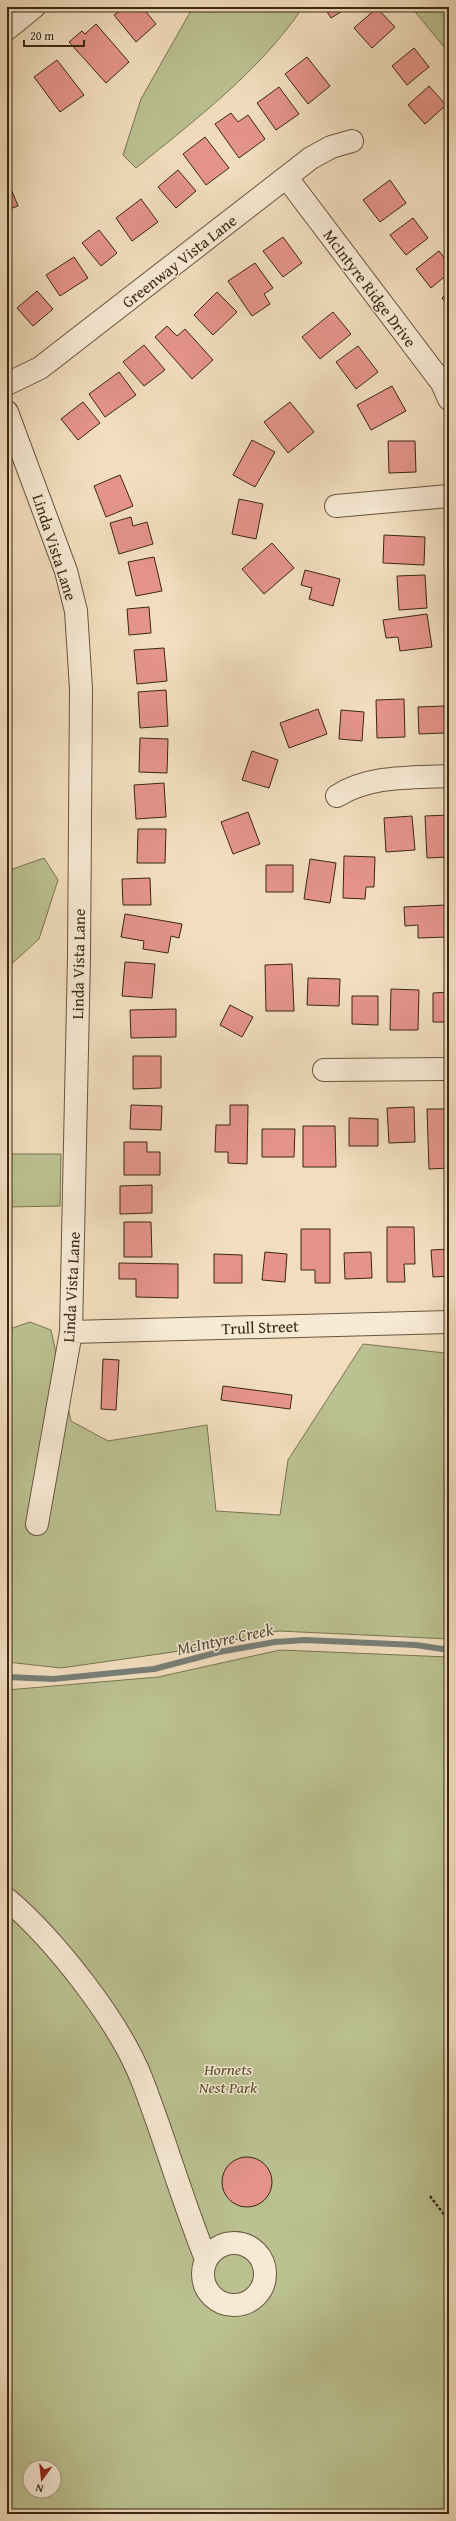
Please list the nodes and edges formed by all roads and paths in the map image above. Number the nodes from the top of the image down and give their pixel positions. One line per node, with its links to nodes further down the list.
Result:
1 (34, 7): 2 (street)
2 (7, 30)
3 (352, 141): 4 (street, Greenway Vista Lane)
4 (287, 178): 5 (street, Greenway Vista Lane); 6 (street, McIntyre Ridge Drive)
5 (7, 384)
6 (449, 399)
7 (7, 412): 15 (street, Linda Vista Lane)
8 (449, 496): 9 (street)
9 (336, 506)
10 (449, 776): 11 (street)
11 (337, 796)
12 (449, 1069): 13 (street)
13 (324, 1070)
14 (449, 1322): 15 (street, Trull Street)
15 (71, 1332): 16 (street, Linda Vista Lane)
16 (37, 1524)
17 (7, 1899): 20 (street)
18 (430, 2196): 19 (path)
19 (449, 2221)
20 (206, 2259)

